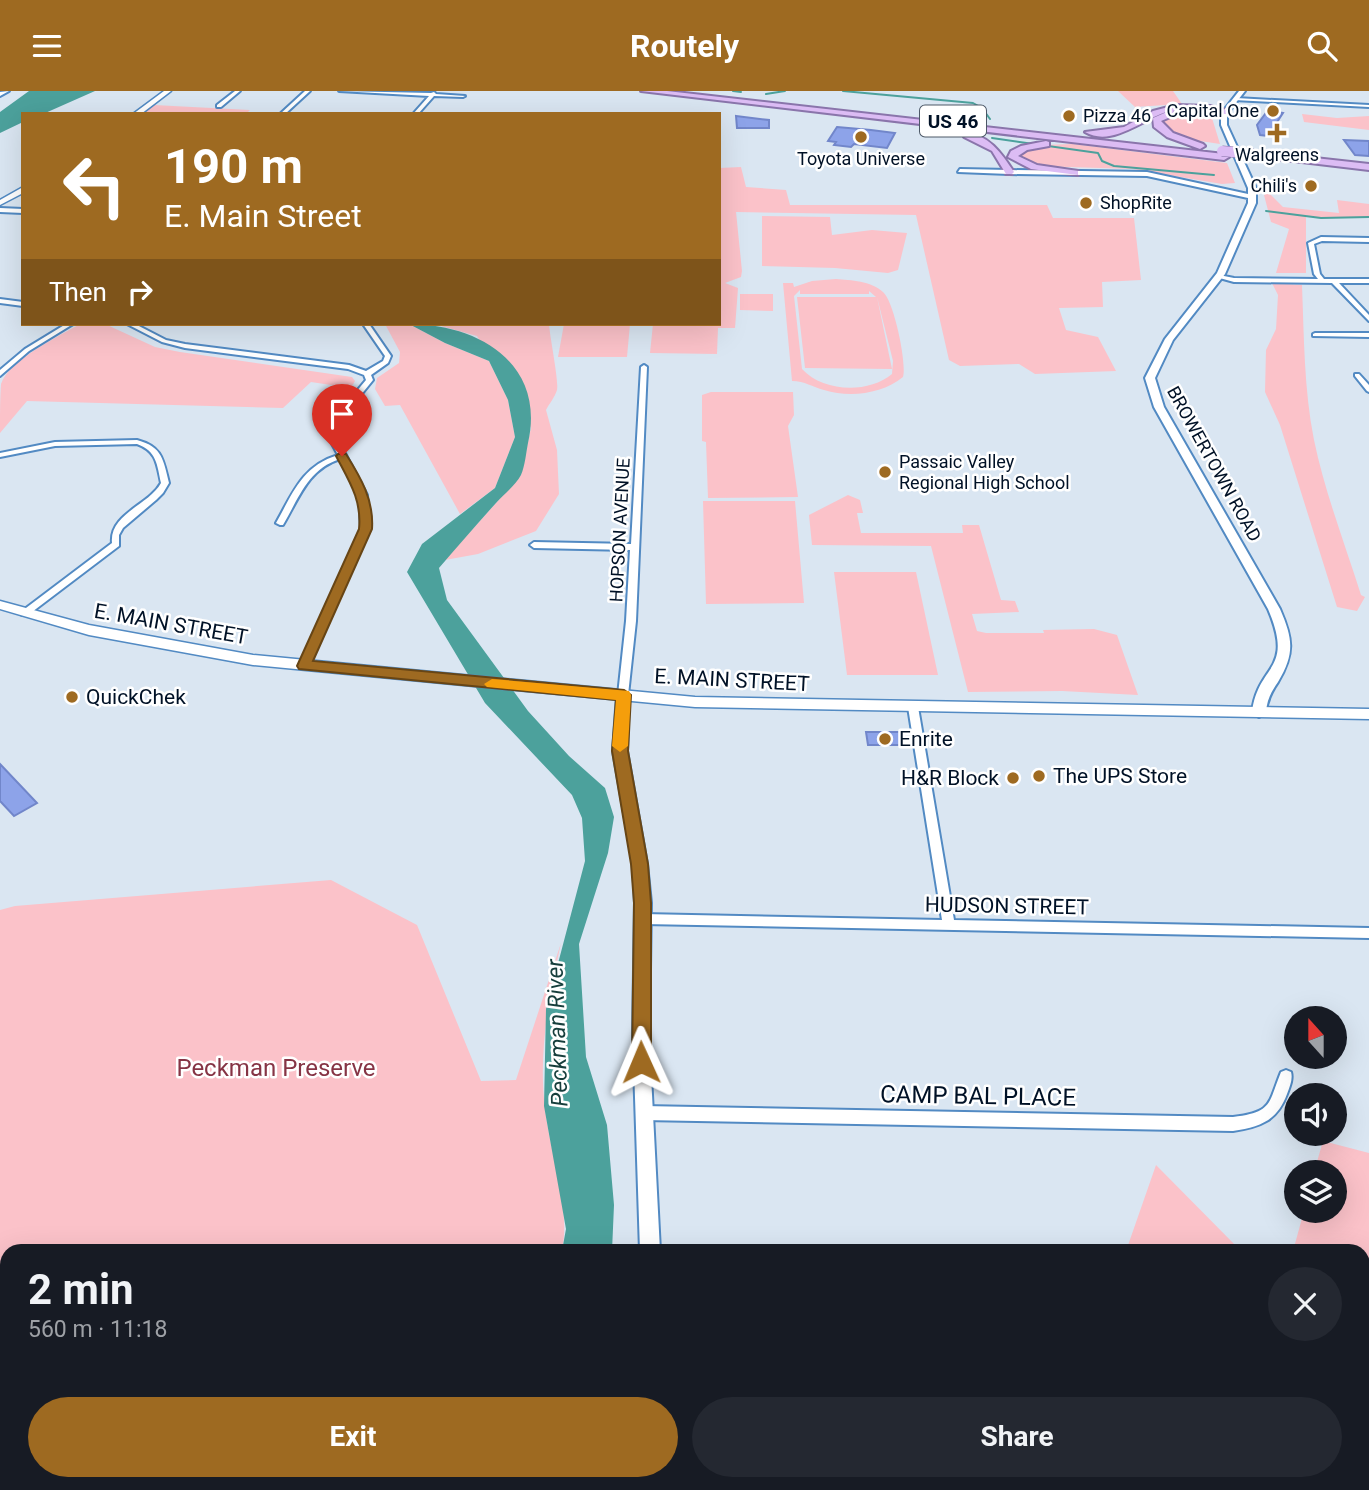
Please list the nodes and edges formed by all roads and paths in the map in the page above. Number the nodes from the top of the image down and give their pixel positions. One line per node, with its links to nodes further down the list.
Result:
1 (6, 91): 10 (street)
2 (168, 91): 15 (main road)
3 (238, 91): 13 (street)
4 (308, 91): 16 (street)
5 (341, 91): 9 (street)
6 (645, 91): 19 (highway, US 46)
7 (683, 91): 20 (highway, US 46)
8 (1242, 91): 12 (street)
9 (434, 93): 11 (street); 17 (street)
10 (0, 94)
11 (463, 96)
12 (1236, 99): 14 (street); 18 (street)
13 (219, 106)
14 (1369, 106)
15 (139, 112)
16 (284, 112)
17 (417, 112)
18 (1225, 113): 20 (highway); 22 (highway); 31 (street)
19 (919, 123): 21 (highway, US 46); 27 (highway)
20 (1039, 131): 22 (highway, US 46)
21 (1114, 145): 22 (highway, US 46); 23 (highway)
22 (1223, 154): 24 (highway, US 46)
23 (1013, 157): 28 (highway); 29 (highway)
24 (1254, 157): 25 (highway, US 46); 30 (highway, US 46)
25 (1369, 167)
26 (960, 171): 27 (street)
27 (1009, 172): 28 (street)
28 (1021, 172): 29 (street)
29 (1075, 173): 32 (street)
30 (1369, 173)
31 (1249, 180): 32 (street); 34 (street)
32 (1214, 188): 34 (street)
33 (21, 190): 35 (main road)
34 (1253, 197): 39 (street, BROWERTOWN ROAD)
35 (0, 202)
36 (0, 210): 37 (street)
37 (21, 211)
38 (1369, 240): 40 (street)
39 (1219, 277): 40 (street); 66 (street, BROWERTOWN ROAD)
40 (1323, 281): 41 (street)
41 (1334, 281): 42 (street); 45 (street)
42 (1369, 281)
43 (0, 301): 44 (street)
44 (21, 304)
45 (1369, 319)
46 (67, 326): 52 (street)
47 (134, 326): 53 (street)
48 (367, 326): 53 (street)
49 (1315, 335): 50 (street)
50 (1369, 335)
51 (645, 367): 60 (street, HOPSON AVENUE)
52 (0, 374)
53 (366, 374): 57 (street)
54 (1357, 375): 55 (street)
55 (1369, 390)
56 (0, 455): 62 (street)
57 (342, 456): 58 (street); 63 (street)
58 (280, 523)
59 (534, 545): 60 (street)
60 (634, 547): 64 (street, HOPSON AVENUE)
61 (0, 605): 62 (main road, E. MAIN STREET)
62 (25, 613): 63 (main road, E. MAIN STREET)
63 (304, 666): 64 (main road, E. MAIN STREET)
64 (624, 695): 65 (main road, E. MAIN STREET); 68 (street)
65 (913, 707): 66 (main road, E. MAIN STREET); 69 (street)
66 (1259, 712): 67 (main road, E. MAIN STREET)
67 (1369, 714)
68 (643, 919): 69 (street, HUDSON STREET); 72 (street)
69 (949, 924): 70 (street, HUDSON STREET)
70 (1369, 933)
71 (1286, 1076): 72 (street, CAMP BAL PLACE)
72 (643, 1113): 73 (street)
73 (650, 1244)

